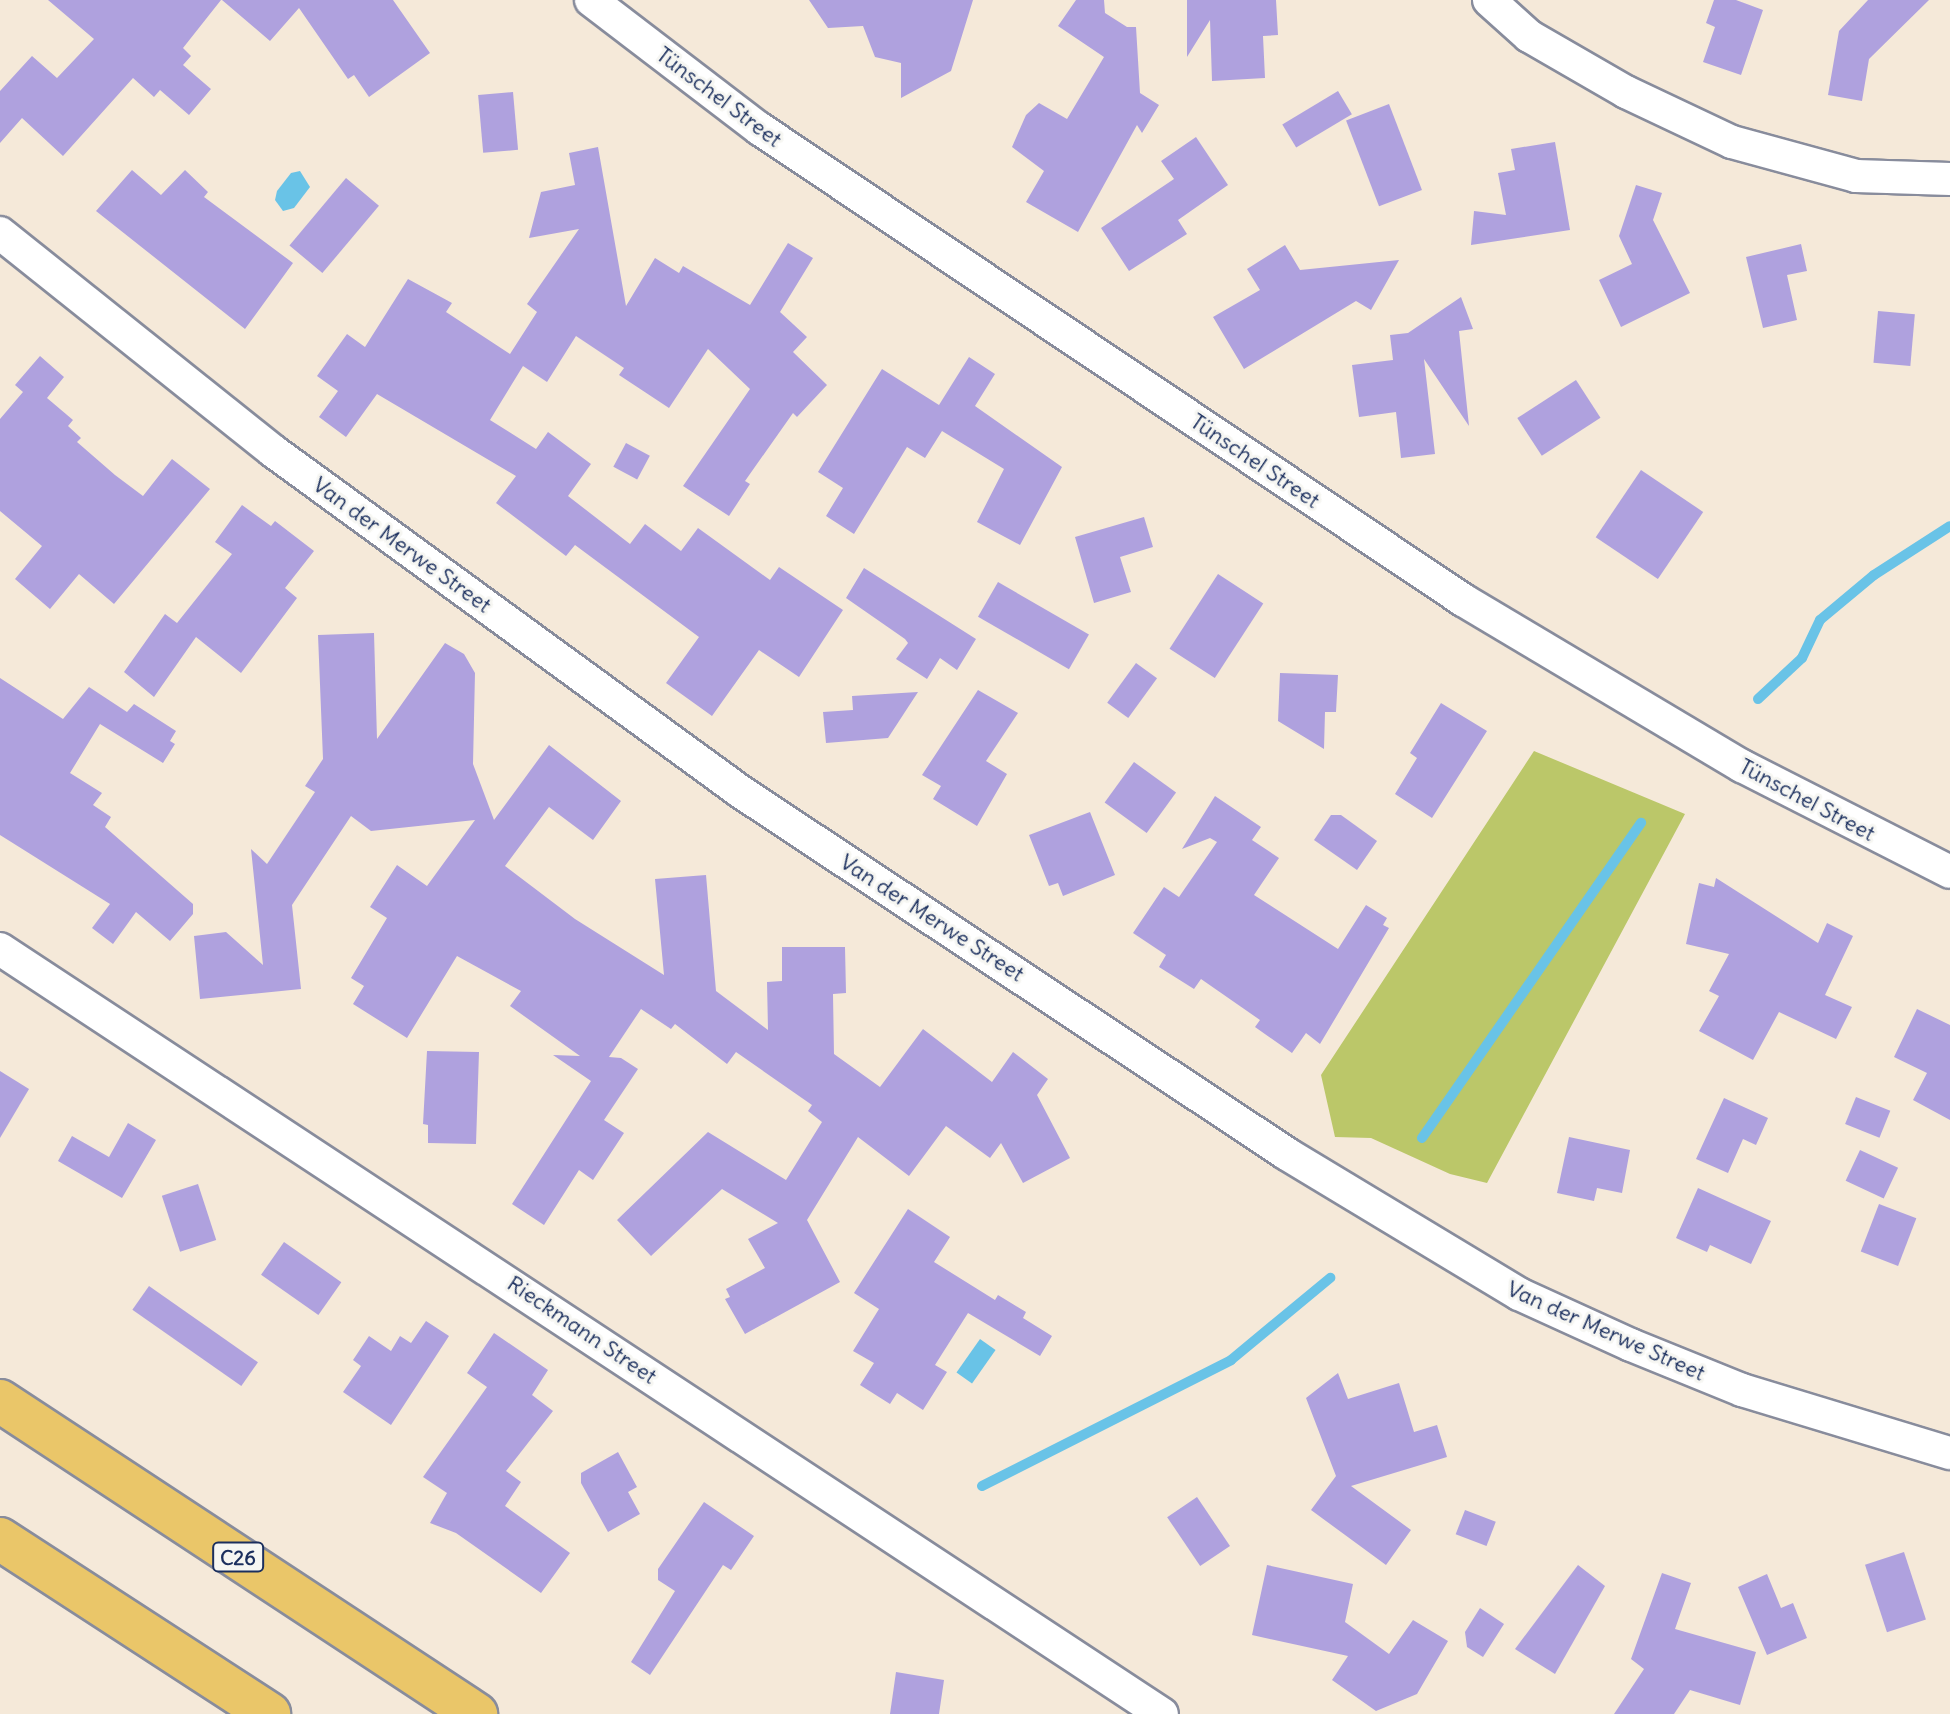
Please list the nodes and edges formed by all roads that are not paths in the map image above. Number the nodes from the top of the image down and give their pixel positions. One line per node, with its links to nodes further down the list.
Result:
1 (591, 0): 5 (street, Tünschel Street)
2 (1489, 0): 3 (street)
3 (1950, 179)
4 (0, 233): 8 (street, Van der Merwe Street)
5 (1950, 872)
6 (0, 949): 12 (street, Rieckmann Street)
7 (0, 1401): 11 (main road, C26)
8 (1950, 1453)
9 (0, 1539): 10 (main road)
10 (269, 1714)
11 (476, 1714)
12 (1162, 1714)

